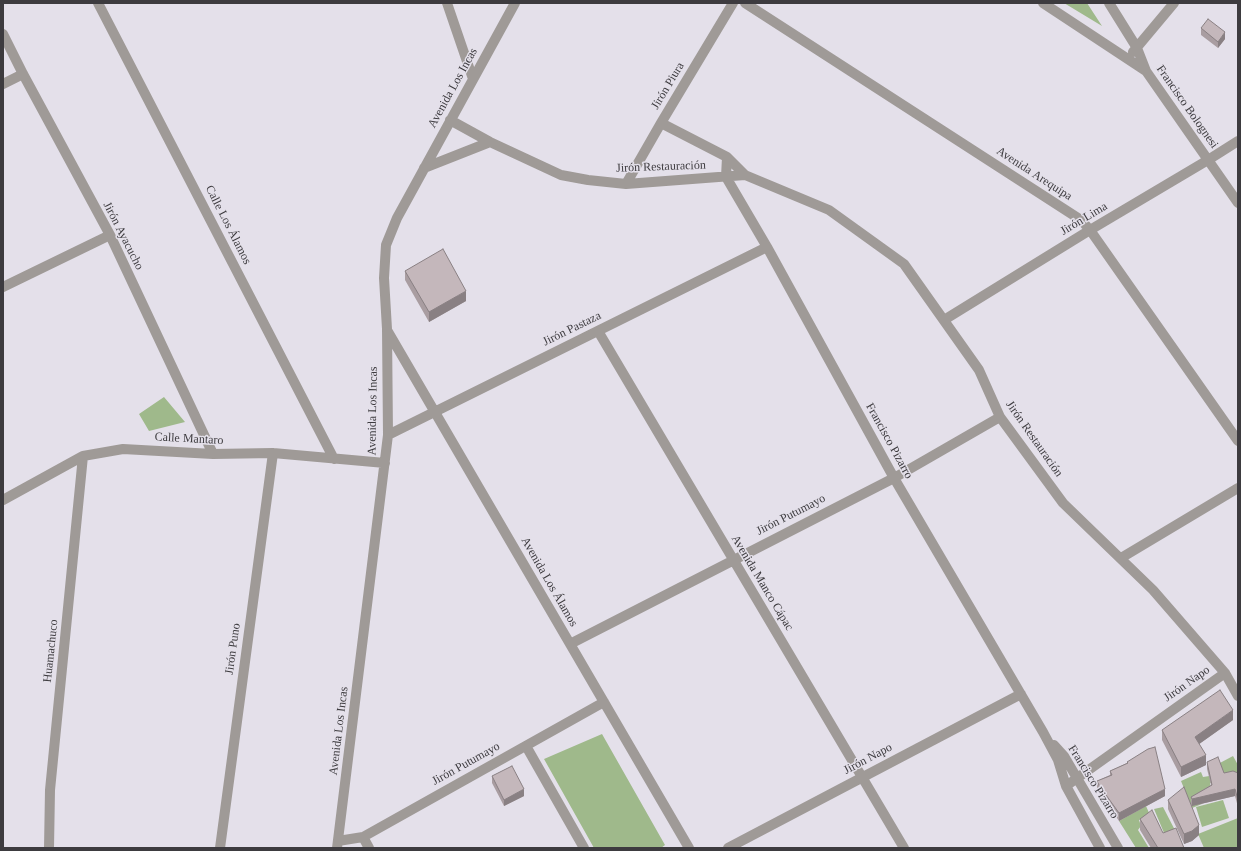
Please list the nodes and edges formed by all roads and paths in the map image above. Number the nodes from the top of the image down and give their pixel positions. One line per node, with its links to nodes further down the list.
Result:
1 (98, 3): 41 (street, Calle Los Álamos)
2 (447, 3): 14 (street)
3 (515, 3): 14 (street, Avenida Los Incas)
4 (733, 3): 17 (street, Jirón Piura)
5 (745, 3): 27 (street, Avenida Arequipa)
6 (1043, 3): 11 (street)
7 (1109, 3): 10 (street, Francisco Bolognesi)
8 (1174, 3): 10 (street)
9 (3, 34): 13 (street, Jirón Ayacucho)
10 (1137, 48): 11 (street); 12 (street, Francisco Bolognesi)
11 (1126, 59): 12 (street)
12 (1146, 71): 21 (street, Francisco Bolognesi)
13 (23, 74): 15 (street); 28 (street, Jirón Ayacucho)
14 (473, 79): 16 (street, Avenida Los Incas)
15 (3, 84)
16 (450, 120): 19 (street, Jirón Restauración); 22 (street, Avenida Los Incas)
17 (661, 123): 20 (street, Jirón Restauración); 25 (street, Jirón Piura)
18 (1238, 141): 21 (street, Jirón Lima)
19 (490, 142): 22 (street); 25 (street, Jirón Restauración)
20 (727, 157): 23 (street, Jirón Restauración); 24 (street)
21 (1208, 160): 26 (street, Francisco Bolognesi); 27 (street, Jirón Lima)
22 (424, 168): 32 (street, Avenida Los Incas)
23 (745, 176): 24 (street, Jirón Restauración); 31 (street, Jirón Restauración)
24 (726, 177): 25 (street, Jirón Restauración); 29 (street, Francisco Pizarro)
25 (626, 184)
26 (1238, 202)
27 (1090, 230): 31 (street, Jirón Lima); 37 (street, Avenida Arequipa)
28 (110, 235): 30 (street); 39 (street, Jirón Ayacucho)
29 (767, 247): 33 (street, Jirón Pastaza); 43 (street, Francisco Pizarro)
30 (3, 287)
31 (944, 320): 35 (street, Jirón Restauración)
32 (386, 329): 34 (street, Avenida Los Álamos); 36 (street, Avenida Los Incas)
33 (598, 331): 34 (street, Jirón Pastaza); 47 (street, Avenida Manco Cápac)
34 (435, 412): 36 (street, Jirón Pastaza); 48 (street, Avenida Los Álamos)
35 (1000, 417): 43 (street, Jirón Putumayo); 46 (street, Jirón Restauración)
36 (388, 435): 42 (street, Avenida Los Incas)
37 (1238, 440)
38 (273, 453): 39 (street, Calle Mantaro); 41 (street, Calle Mantaro); 61 (street, Jirón Puno)
39 (213, 454): 40 (street, Calle Mantaro)
40 (83, 456): 45 (street, Calle Mantaro); 60 (street, Huamachuco)
41 (334, 459): 42 (street, Calle Mantaro)
42 (385, 463): 59 (street, Avenida Los Incas)
43 (894, 478): 47 (street, Jirón Putumayo); 50 (street, Francisco Pizarro)
44 (1238, 488): 46 (street)
45 (3, 500)
46 (1121, 558): 49 (street, Jirón Restauración)
47 (732, 559): 48 (street, Jirón Putumayo); 55 (street, Avenida Manco Cápac)
48 (570, 644): 52 (street, Avenida Los Álamos)
49 (1225, 673): 51 (street, Jirón Restauración); 56 (street, Jirón Napo)
50 (1021, 694): 53 (street, Francisco Pizarro); 55 (street, Jirón Napo)
51 (1238, 696)
52 (604, 702): 54 (street, Jirón Putumayo); 64 (street, Avenida Los Álamos)
53 (1043, 732): 56 (street, Francisco Pizarro); 57 (street, Francisco Pizarro)
54 (526, 746): 58 (street, Jirón Putumayo); 63 (street)
55 (862, 777): 65 (street, Jirón Napo); 66 (street, Avenida Manco Cápac)
56 (1076, 777): 57 (street, Jirón Napo); 68 (street, Francisco Pizarro)
57 (1066, 786): 67 (street, Francisco Pizarro)
58 (364, 837): 59 (street, Jirón Putumayo); 62 (street)
59 (337, 844)
60 (49, 848)
61 (220, 848)
62 (369, 848)
63 (584, 848)
64 (689, 848)
65 (728, 848)
66 (904, 848)
67 (1100, 848)
68 (1118, 848)

